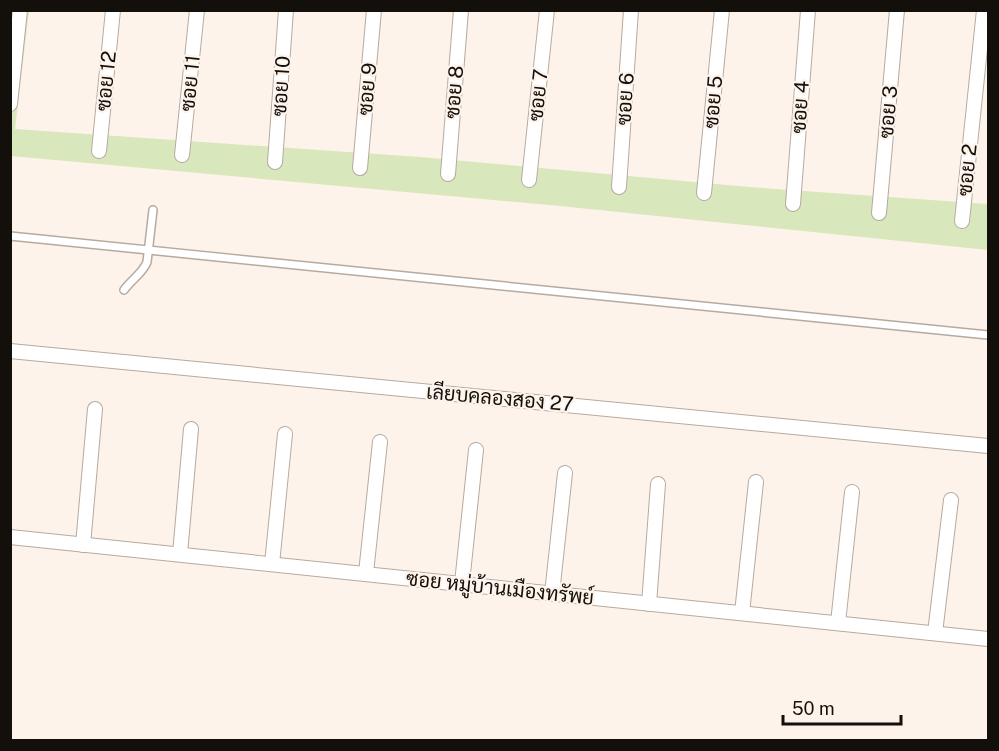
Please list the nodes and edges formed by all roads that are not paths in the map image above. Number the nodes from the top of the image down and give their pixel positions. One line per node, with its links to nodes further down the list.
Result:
1 (20, 10): 13 (street)
2 (113, 10): 14 (street, ซอย 12)
3 (197, 10): 15 (street, ซอย 11)
4 (286, 10): 16 (street, ซอย 10)
5 (374, 10): 17 (street, ซอย 9)
6 (461, 10): 18 (street, ซอย 8)
7 (547, 10): 19 (street, ซอย 7)
8 (631, 10): 20 (street, ซอย 6)
9 (722, 10): 21 (street, ซอย 5)
10 (808, 10): 22 (street, ซอย 4)
11 (897, 10): 24 (street, ซอย 3)
12 (984, 10): 25 (street, ซอย 2)
13 (10, 105)
14 (99, 151)
15 (182, 156)
16 (276, 162)
17 (360, 168)
18 (448, 174)
19 (529, 180)
20 (619, 187)
21 (704, 194)
22 (793, 204)
23 (153, 210): 27 (lane)
24 (879, 213)
25 (962, 221)
26 (10, 236): 27 (lane)
27 (149, 250): 28 (lane); 29 (lane)
28 (124, 290)
29 (988, 335)
30 (10, 351): 35 (street, เลียบคลองสอง 27)
31 (95, 409): 43 (street)
32 (191, 429): 44 (street)
33 (285, 434): 45 (street)
34 (380, 442): 46 (street)
35 (988, 446)
36 (476, 450): 47 (street)
37 (564, 473): 48 (street)
38 (756, 482): 50 (street)
39 (658, 484): 49 (street)
40 (852, 492): 51 (street)
41 (951, 500): 52 (street)
42 (10, 537): 43 (street, ซอย หมู่บ้านเมืองทรัพย์)
43 (83, 545): 44 (street, ซอย หมู่บ้านเมืองทรัพย์)
44 (180, 554): 45 (street, ซอย หมู่บ้านเมืองทรัพย์)
45 (272, 564): 46 (street, ซอย หมู่บ้านเมืองทรัพย์)
46 (366, 573): 47 (street, ซอย หมู่บ้านเมืองทรัพย์)
47 (462, 583): 48 (street, ซอย หมู่บ้านเมืองทรัพย์)
48 (552, 594): 49 (street, ซอย หมู่บ้านเมืองทรัพย์)
49 (649, 604): 50 (street, ซอย หมู่บ้านเมืองทรัพย์)
50 (742, 614): 51 (street, ซอย หมู่บ้านเมืองทรัพย์)
51 (838, 623): 52 (street, ซอย หมู่บ้านเมืองทรัพย์)
52 (935, 633): 53 (street, ซอย หมู่บ้านเมืองทรัพย์)
53 (988, 639)

